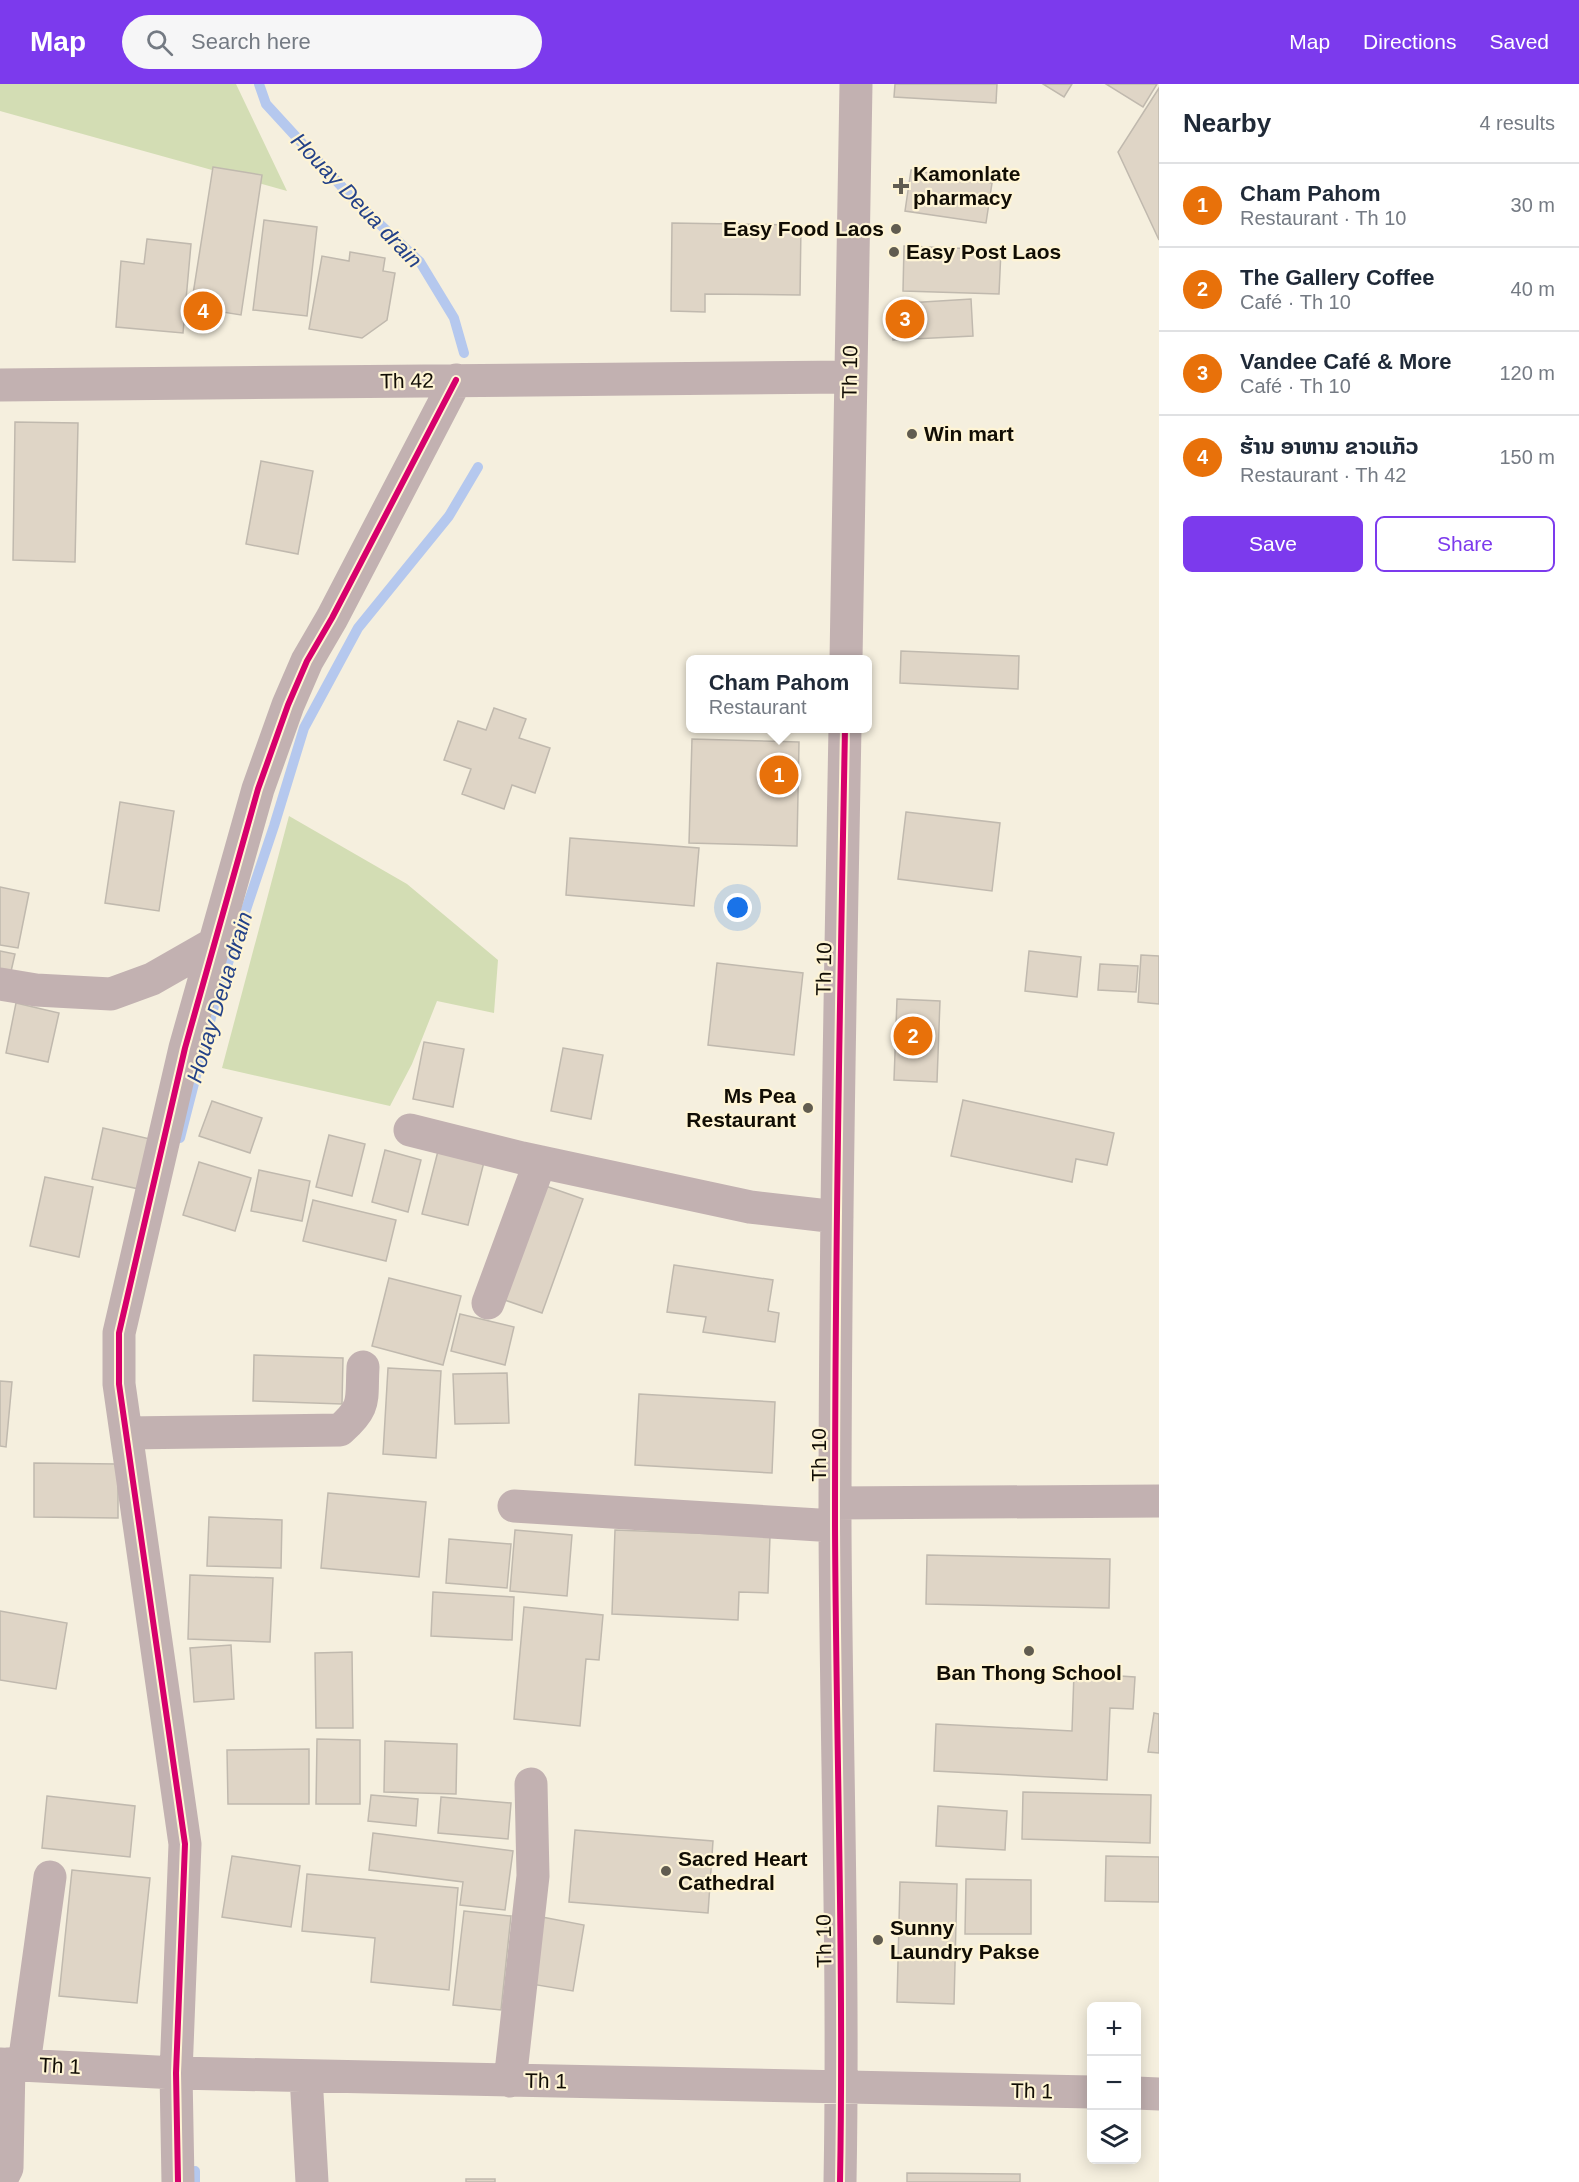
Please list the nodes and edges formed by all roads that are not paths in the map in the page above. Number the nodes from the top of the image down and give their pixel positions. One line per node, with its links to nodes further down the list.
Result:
1 (856, 84): 2 (street, Th 10)
2 (850, 377): 3 (street, Th 42); 5 (street, Th 10)
3 (456, 380): 4 (street, Th 42); 7 (street)
4 (0, 386)
5 (846, 655)
6 (844, 733): 11 (street, Th 10)
7 (214, 943): 8 (street); 14 (street)
8 (0, 984)
9 (410, 1130): 10 (street)
10 (540, 1162): 11 (street); 12 (street)
11 (837, 1217): 17 (street, Th 10)
12 (488, 1303)
13 (363, 1367): 14 (street)
14 (137, 1433): 21 (street)
15 (1159, 1501): 17 (street)
16 (514, 1506): 17 (street)
17 (835, 1515): 24 (street, Th 10)
18 (531, 1784): 23 (street)
19 (50, 1877): 20 (street)
20 (11, 2064): 21 (street, Th 1); 28 (street)
21 (176, 2073): 22 (street, Th 1); 29 (street)
22 (306, 2076): 23 (street, Th 1); 30 (street)
23 (510, 2081): 24 (street, Th 1)
24 (842, 2087): 25 (street, Th 1); 31 (street, Th 10)
25 (1087, 2092)
26 (1141, 2093): 27 (street)
27 (1159, 2094)
28 (0, 2182)
29 (178, 2182)
30 (312, 2182)
31 (840, 2182)

